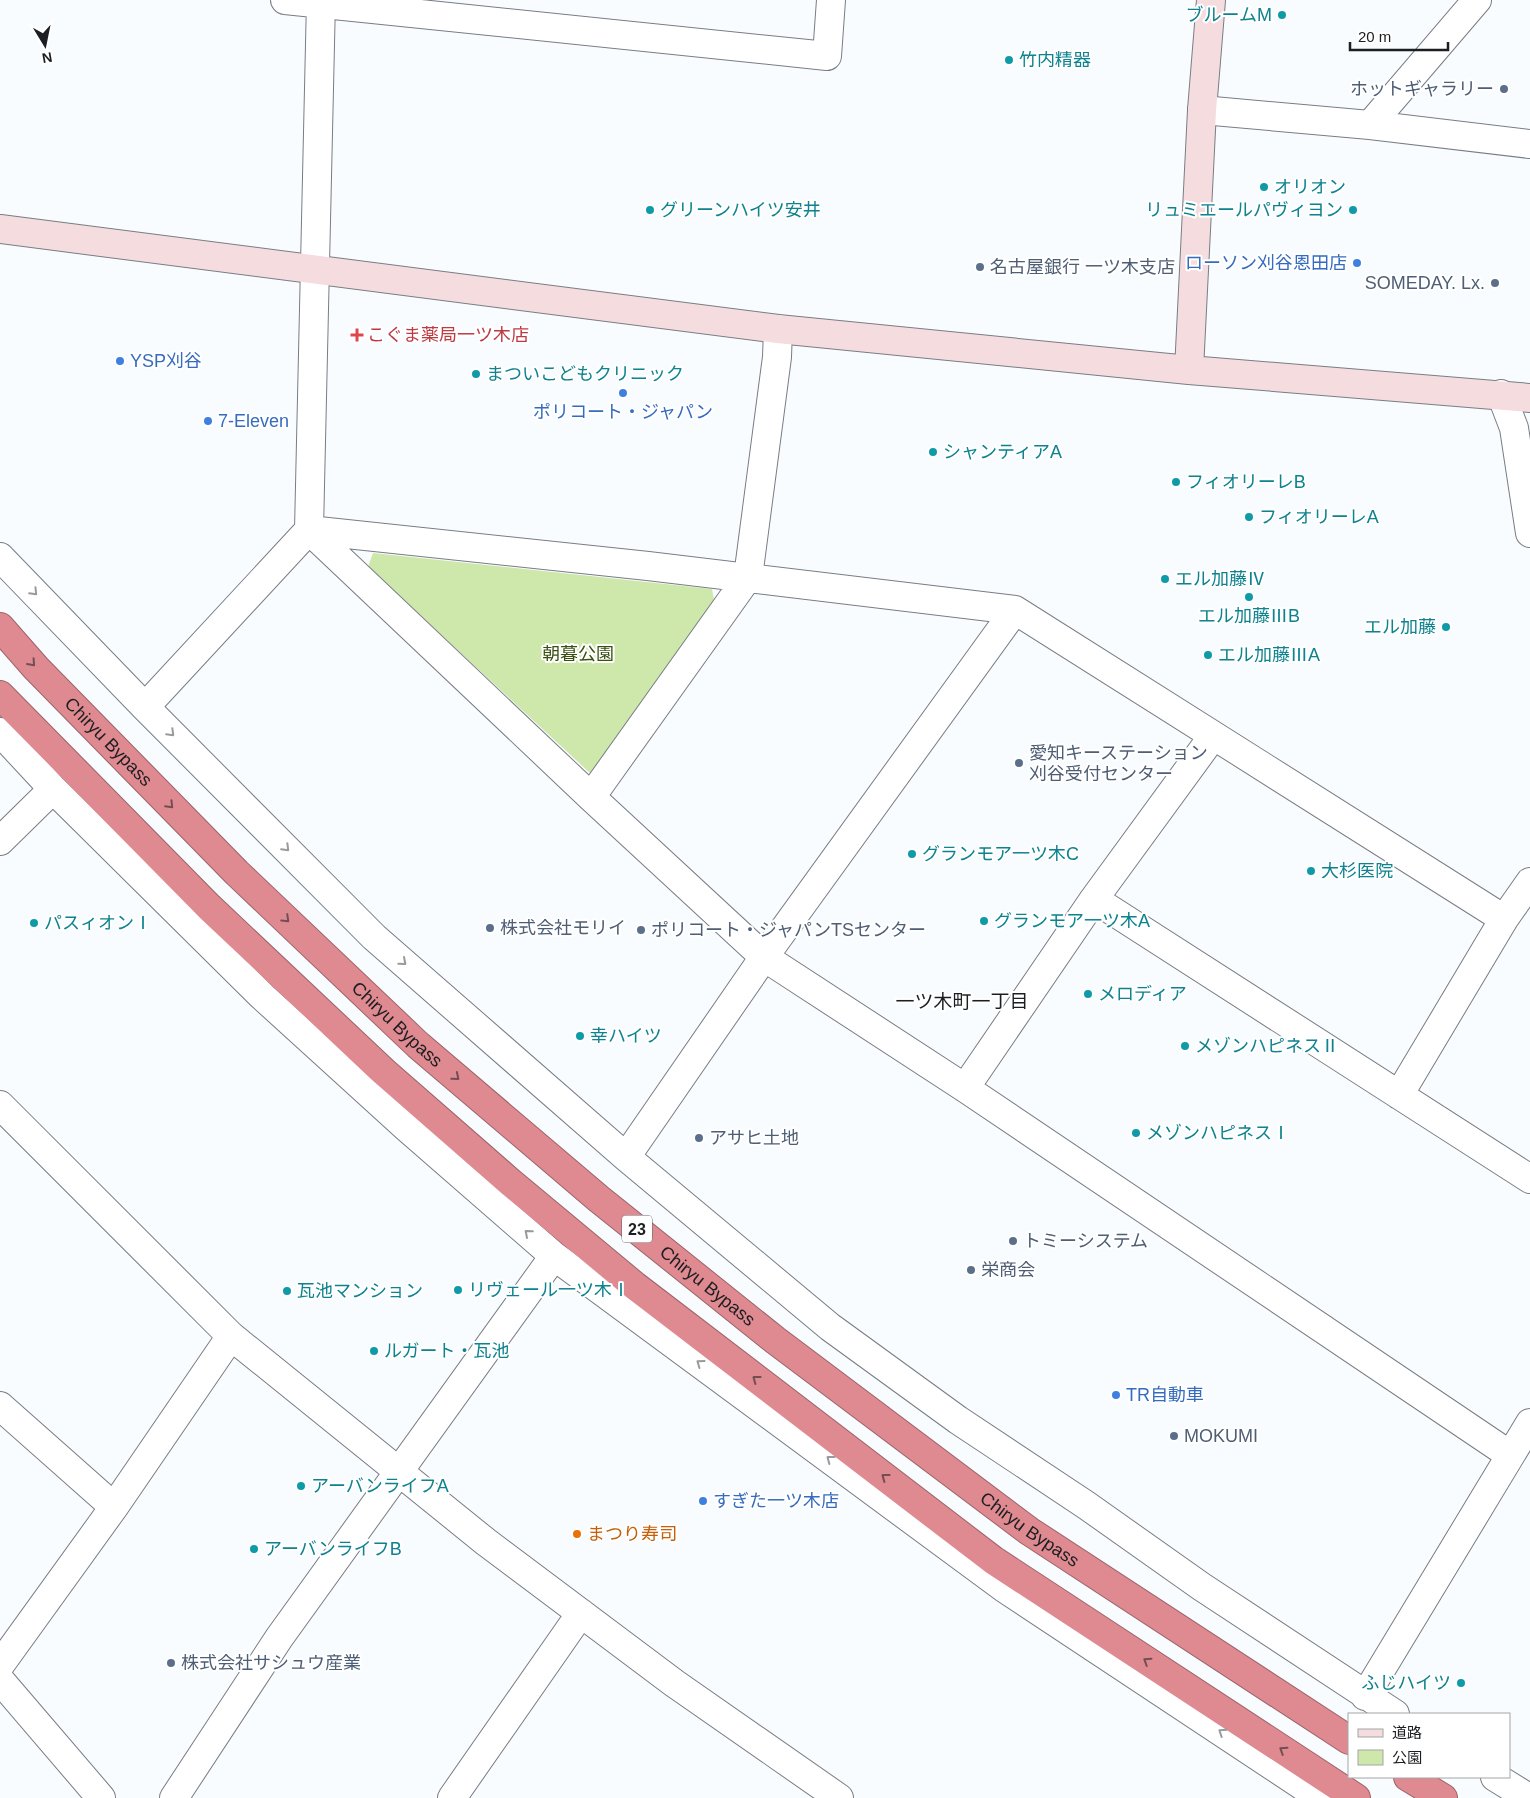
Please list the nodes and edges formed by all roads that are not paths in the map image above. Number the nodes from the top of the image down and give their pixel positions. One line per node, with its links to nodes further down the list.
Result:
1 (285, 0): 5 (street)
2 (831, 0): 5 (street)
3 (1211, 0): 6 (street)
4 (1477, 0): 7 (street)
5 (321, 2): 10 (street)
6 (1202, 110): 7 (street); 12 (street)
7 (1370, 124): 8 (street)
8 (1530, 144)
9 (0, 229): 10 (street)
10 (314, 270): 11 (street); 15 (street)
11 (778, 329): 12 (street); 18 (street)
12 (1189, 370): 13 (street)
13 (1501, 394): 14 (street); 16 (street)
14 (1530, 398)
15 (309, 530): 18 (street); 22 (street); 26 (street)
16 (1530, 533)
17 (0, 556): 22 (street, one-way to 22)
18 (748, 577): 19 (street); 26 (street)
19 (1015, 610): 24 (street); 31 (street)
20 (0, 627): 49 (highway, Chiryu Bypass / 23, one-way to 49)
21 (0, 695): 57 (highway, 23, one-way to 21)
22 (145, 707): 35 (street, one-way to 35)
23 (0, 732): 25 (street)
24 (1213, 736): 29 (street); 30 (street)
25 (53, 789): 27 (street); 37 (street, one-way to 25)
26 (591, 797): 31 (street)
27 (0, 842)
28 (1530, 882): 30 (street)
29 (1094, 899): 32 (street); 33 (street)
30 (1504, 919): 33 (street)
31 (764, 957): 32 (street); 35 (street)
32 (965, 1088): 41 (street)
33 (1399, 1095): 36 (street)
34 (0, 1105): 38 (street)
35 (626, 1157): 47 (street)
36 (1530, 1178)
37 (554, 1256): 42 (street); 56 (street, one-way to 37)
38 (231, 1336): 42 (street); 43 (street)
39 (0, 1406): 43 (street)
40 (1530, 1422): 41 (street)
41 (1510, 1455): 47 (street)
42 (398, 1470): 44 (street); 53 (street)
43 (114, 1507): 45 (street)
44 (581, 1612): 54 (street); 55 (street)
45 (0, 1665)
46 (0, 1680): 52 (street)
47 (1365, 1696): 48 (street)
48 (1393, 1713)
49 (1348, 1739)
50 (1410, 1778): 58 (highway)
51 (1497, 1778): 59 (street)
52 (101, 1798)
53 (174, 1798)
54 (452, 1798)
55 (839, 1798)
56 (1321, 1798)
57 (1356, 1798)
58 (1443, 1798)
59 (1529, 1798)

